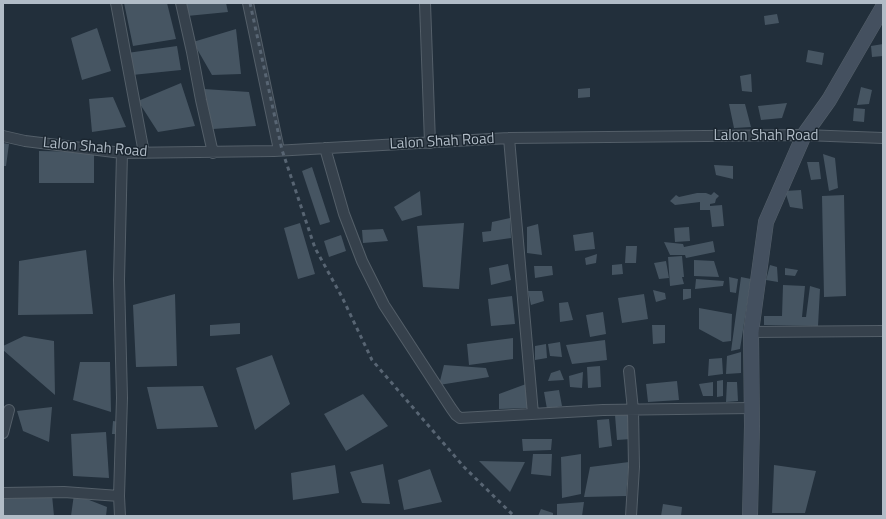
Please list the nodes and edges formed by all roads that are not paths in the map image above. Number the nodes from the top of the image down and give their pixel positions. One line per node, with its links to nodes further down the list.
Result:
1 (116, 3): 14 (street)
2 (180, 3): 15 (street)
3 (248, 3): 12 (street)
4 (426, 3): 10 (street)
5 (883, 7): 6 (street)
6 (804, 135): 8 (street, Lalon Shah Road); 9 (street, Lalon Shah Road); 17 (street)
7 (3, 136): 13 (street, Lalon Shah Road)
8 (509, 138): 10 (street, Lalon Shah Road); 22 (street)
9 (883, 138)
10 (430, 144): 11 (street, Lalon Shah Road)
11 (325, 148): 12 (street, Lalon Shah Road); 22 (street)
12 (279, 150): 15 (street, Lalon Shah Road)
13 (122, 153): 14 (street, Lalon Shah Road); 25 (street)
14 (144, 153): 15 (street, Lalon Shah Road)
15 (213, 153)
16 (883, 331): 17 (street)
17 (751, 332): 19 (street)
18 (629, 371): 21 (street)
19 (751, 408): 21 (street); 28 (street)
20 (9, 410): 23 (street)
21 (633, 410): 22 (street); 27 (street)
22 (533, 414)
23 (3, 433)
24 (3, 493): 25 (street)
25 (119, 496): 26 (street)
26 (120, 516)
27 (631, 516)
28 (750, 516)

